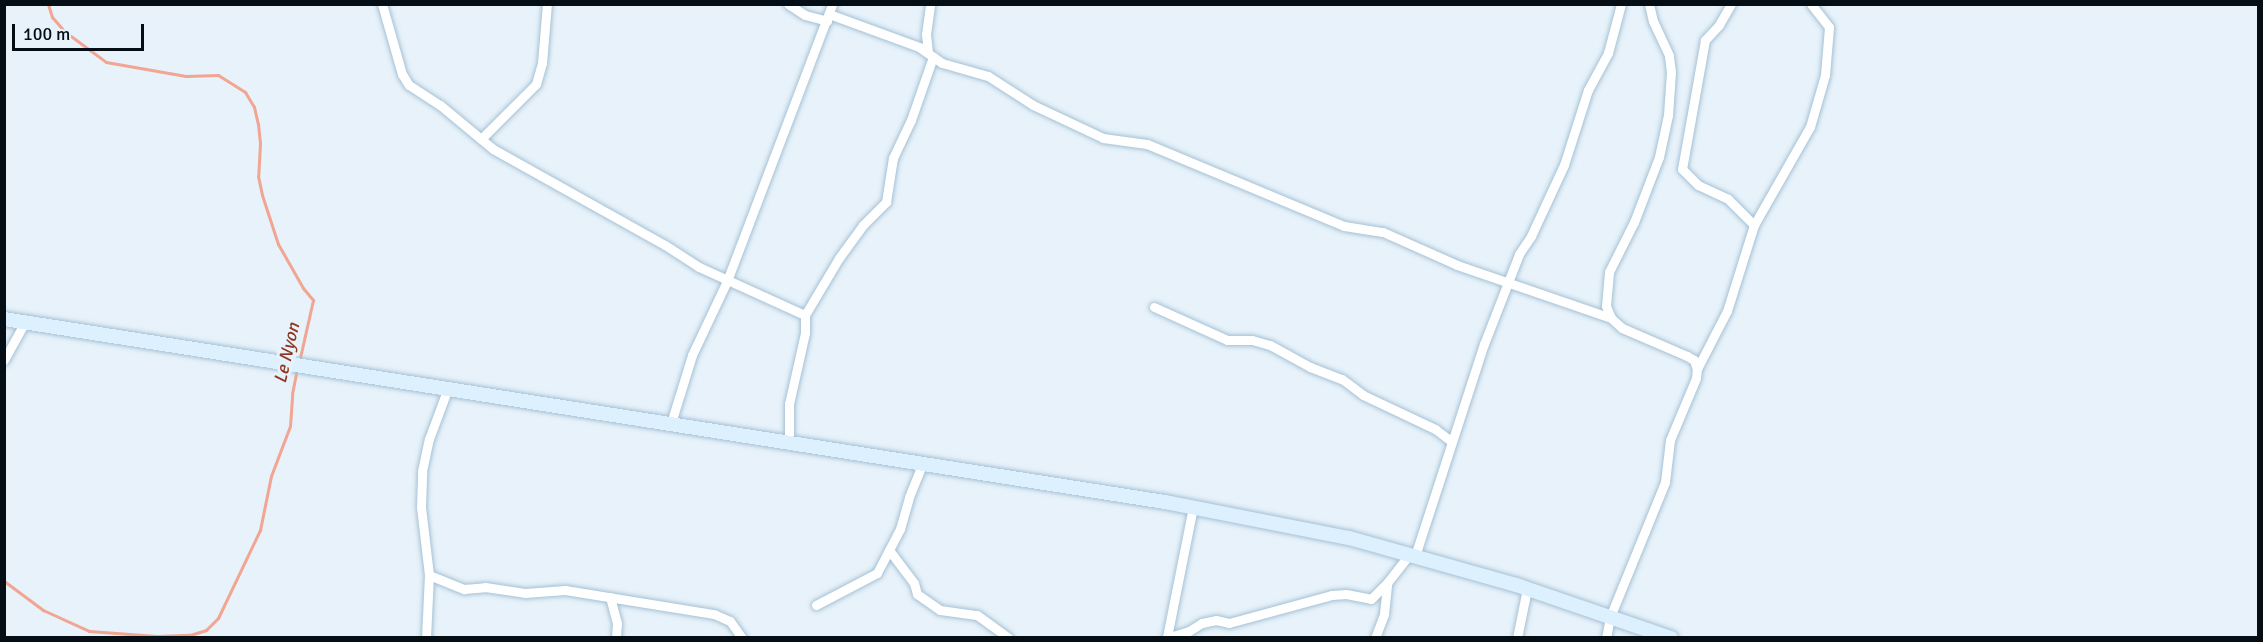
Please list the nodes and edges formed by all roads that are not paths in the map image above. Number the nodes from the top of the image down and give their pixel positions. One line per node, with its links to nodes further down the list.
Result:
1 (382, 4): 11 (street)
2 (547, 4): 11 (street)
3 (788, 4): 9 (street)
4 (930, 4): 10 (street)
5 (1621, 4): 14 (street)
6 (1649, 4): 17 (street)
7 (1731, 4): 12 (street)
8 (1811, 4): 12 (street)
9 (829, 13): 10 (street); 13 (street)
10 (930, 55): 14 (street); 16 (street)
11 (481, 139): 13 (street)
12 (1754, 225): 21 (street)
13 (727, 281): 16 (street); 23 (street)
14 (1508, 283): 17 (street); 25 (street)
15 (1154, 308): 25 (street)
16 (805, 315): 24 (street)
17 (1611, 318): 21 (street)
18 (4, 319): 19 (main road)
19 (25, 322): 20 (street); 22 (main road)
20 (4, 360)
21 (1697, 369): 35 (street)
22 (448, 388): 23 (main road); 30 (street)
23 (671, 423): 24 (main road)
24 (789, 441): 26 (main road)
25 (1452, 442): 29 (street)
26 (923, 463): 27 (main road); 28 (street)
27 (1193, 507): 29 (main road); 36 (street)
28 (889, 550): 34 (street); 40 (street)
29 (1412, 556): 31 (street); 32 (main road)
30 (429, 575): 33 (street); 37 (street)
31 (1387, 583): 36 (street); 41 (street)
32 (1527, 589): 35 (main road); 42 (street)
33 (610, 597): 38 (street); 39 (street)
34 (816, 605)
35 (1610, 617): 43 (street); 44 (main road)
36 (1166, 637)
37 (426, 638)
38 (616, 638)
39 (742, 638)
40 (1009, 638)
41 (1376, 638)
42 (1517, 638)
43 (1606, 638)
44 (1671, 638)

